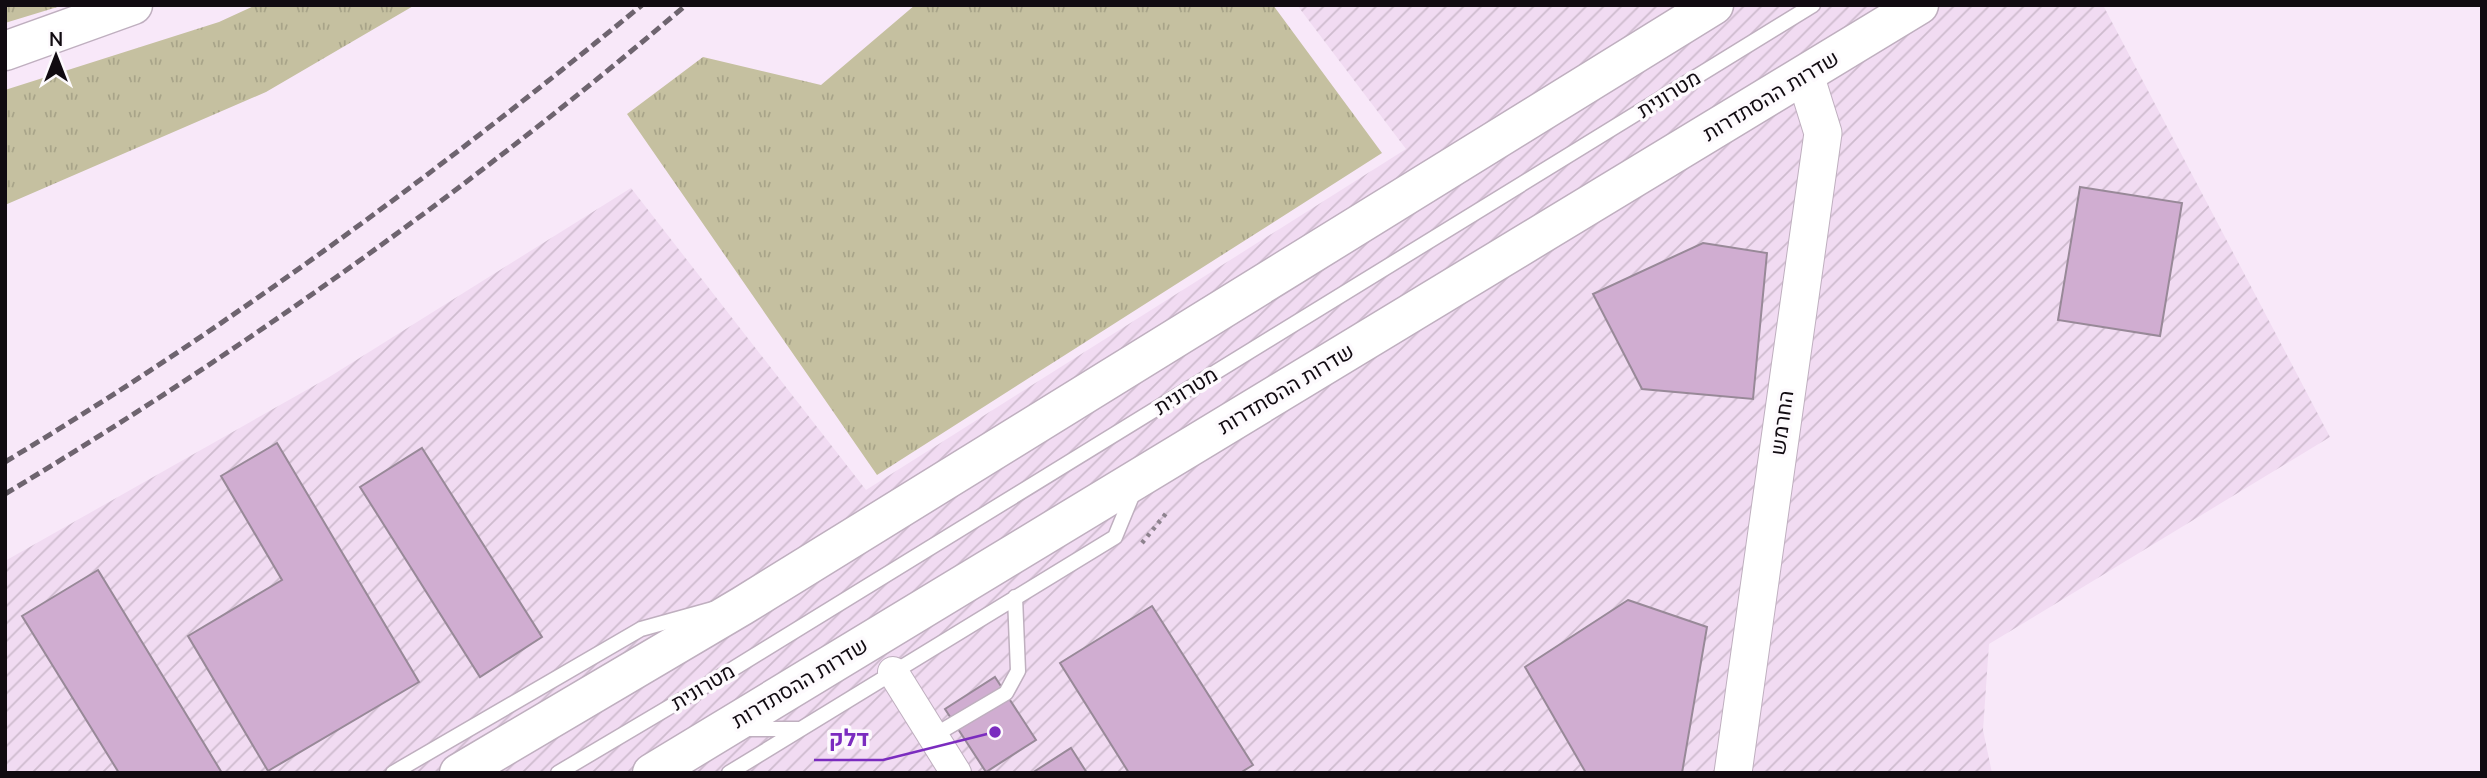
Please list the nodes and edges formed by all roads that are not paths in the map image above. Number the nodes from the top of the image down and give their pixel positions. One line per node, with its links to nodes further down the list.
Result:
1 (133, 5): 5 (highway)
2 (1714, 5): 9 (highway)
3 (1813, 5): 16 (lane, מטרונית)
4 (1919, 5): 6 (highway, שדרות ההסתדרות)
5 (5, 51)
6 (1805, 75): 7 (highway, שדרות ההסתדרות); 20 (street, החרמש)
7 (1140, 478): 8 (lane); 11 (highway, שדרות ההסתדרות)
8 (1015, 597): 10 (lane); 13 (lane)
9 (742, 606): 14 (lane); 15 (highway)
10 (893, 672): 12 (lane); 13 (street)
11 (726, 728): 12 (lane); 17 (highway, שדרות ההסתדרות)
12 (800, 729): 18 (lane)
13 (933, 736): 19 (street)
14 (393, 773)
15 (459, 773)
16 (558, 773)
17 (652, 773)
18 (729, 773)
19 (956, 773)
20 (1732, 773)

